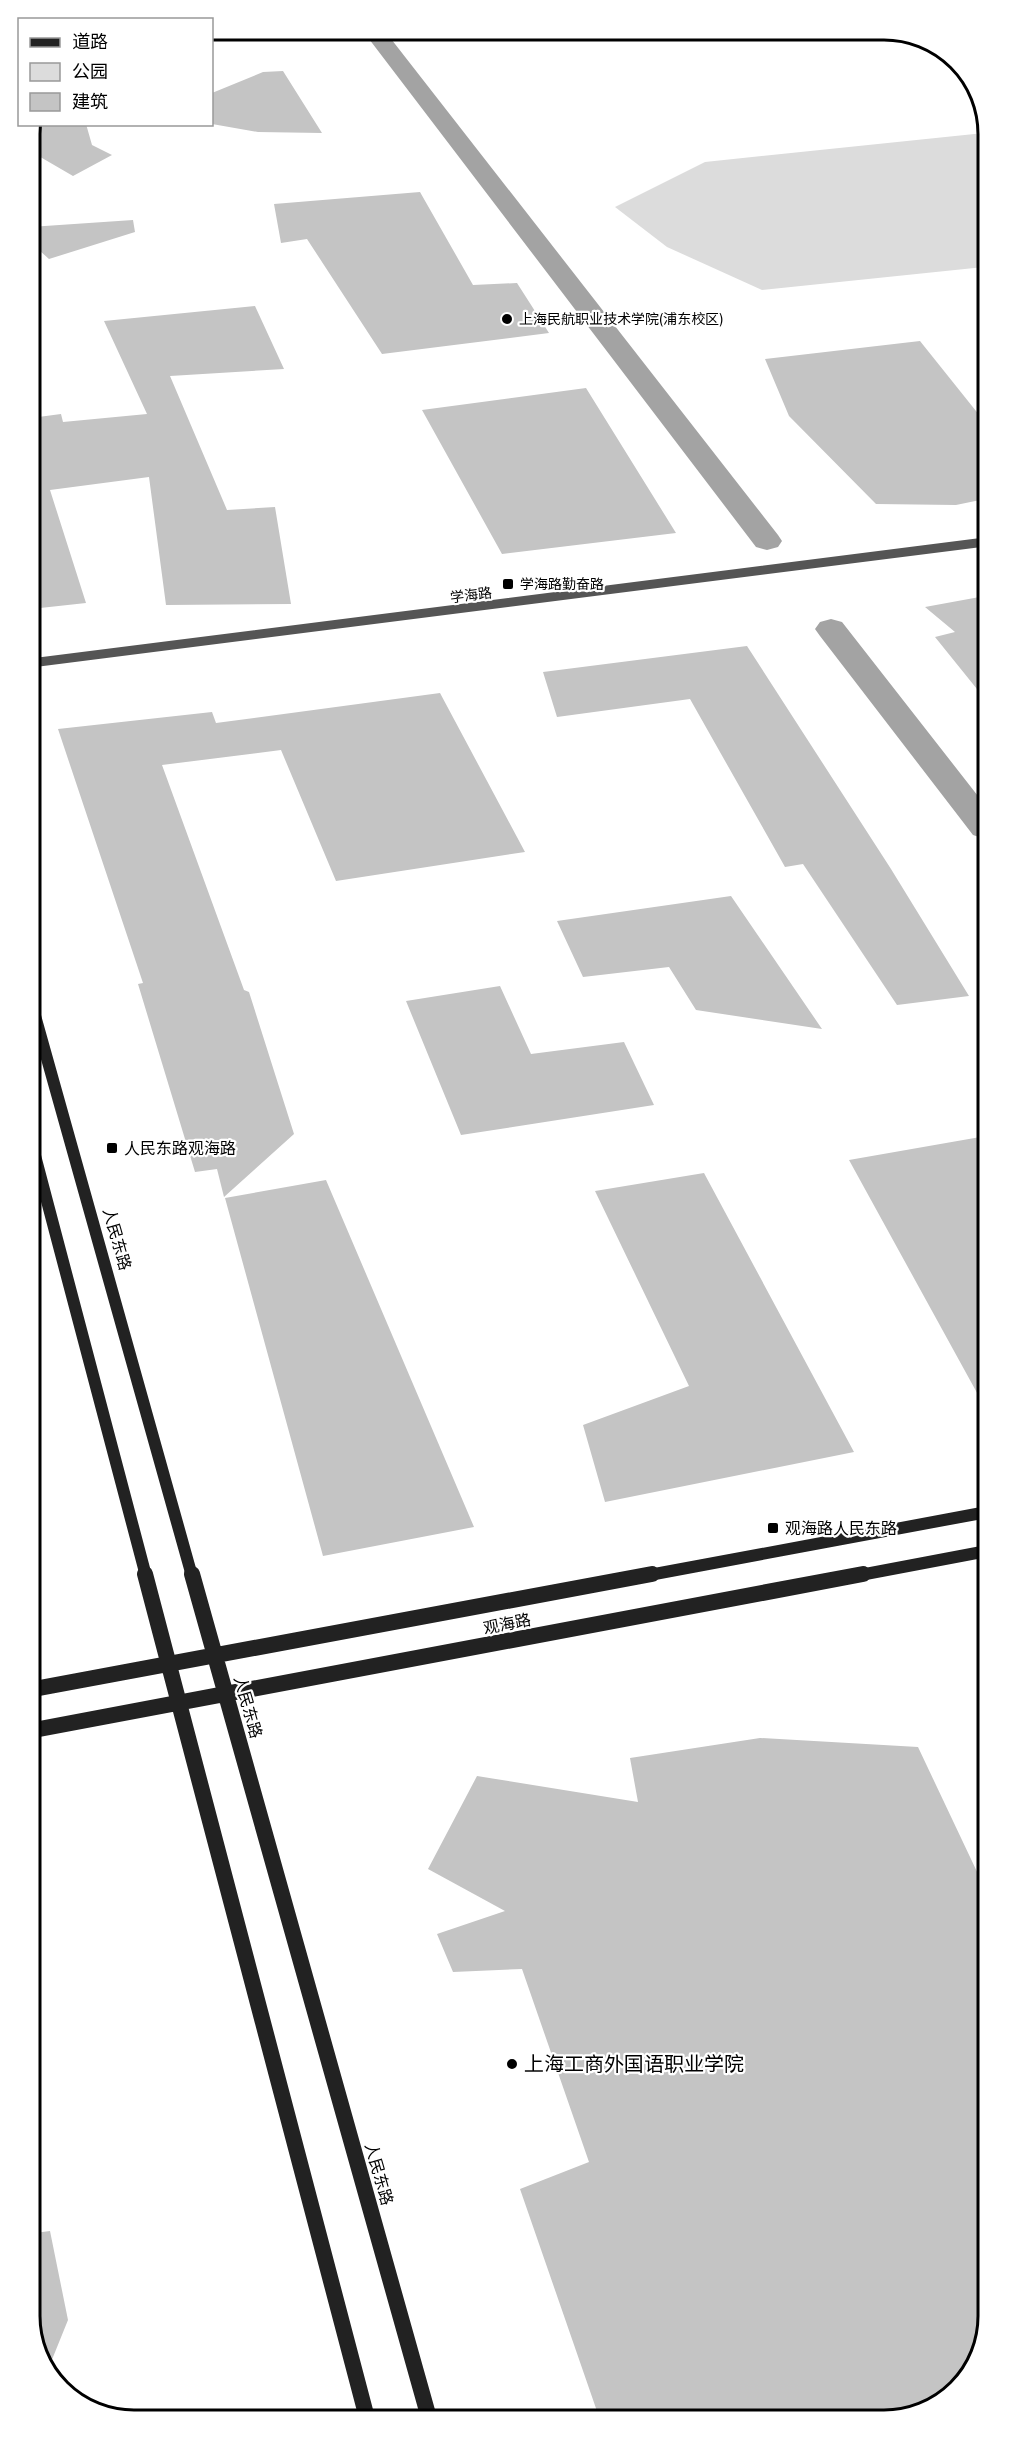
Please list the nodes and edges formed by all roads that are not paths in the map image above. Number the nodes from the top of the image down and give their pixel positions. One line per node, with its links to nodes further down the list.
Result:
1 (978, 543): 2 (street, 学海路)
2 (41, 662)
3 (41, 1036): 7 (street, 人民东路)
4 (41, 1177): 8 (street)
5 (978, 1514): 7 (street, 观海路)
6 (978, 1553): 10 (street, 观海路)
7 (215, 1656): 8 (street, 观海路); 10 (street, 人民东路)
8 (169, 1664): 9 (street, 观海路); 11 (street)
9 (40, 1688)
10 (226, 1695): 11 (street, 观海路); 14 (street, 人民东路)
11 (178, 1703): 12 (street, 观海路); 13 (street)
12 (40, 1729)
13 (365, 2409)
14 (427, 2409)

